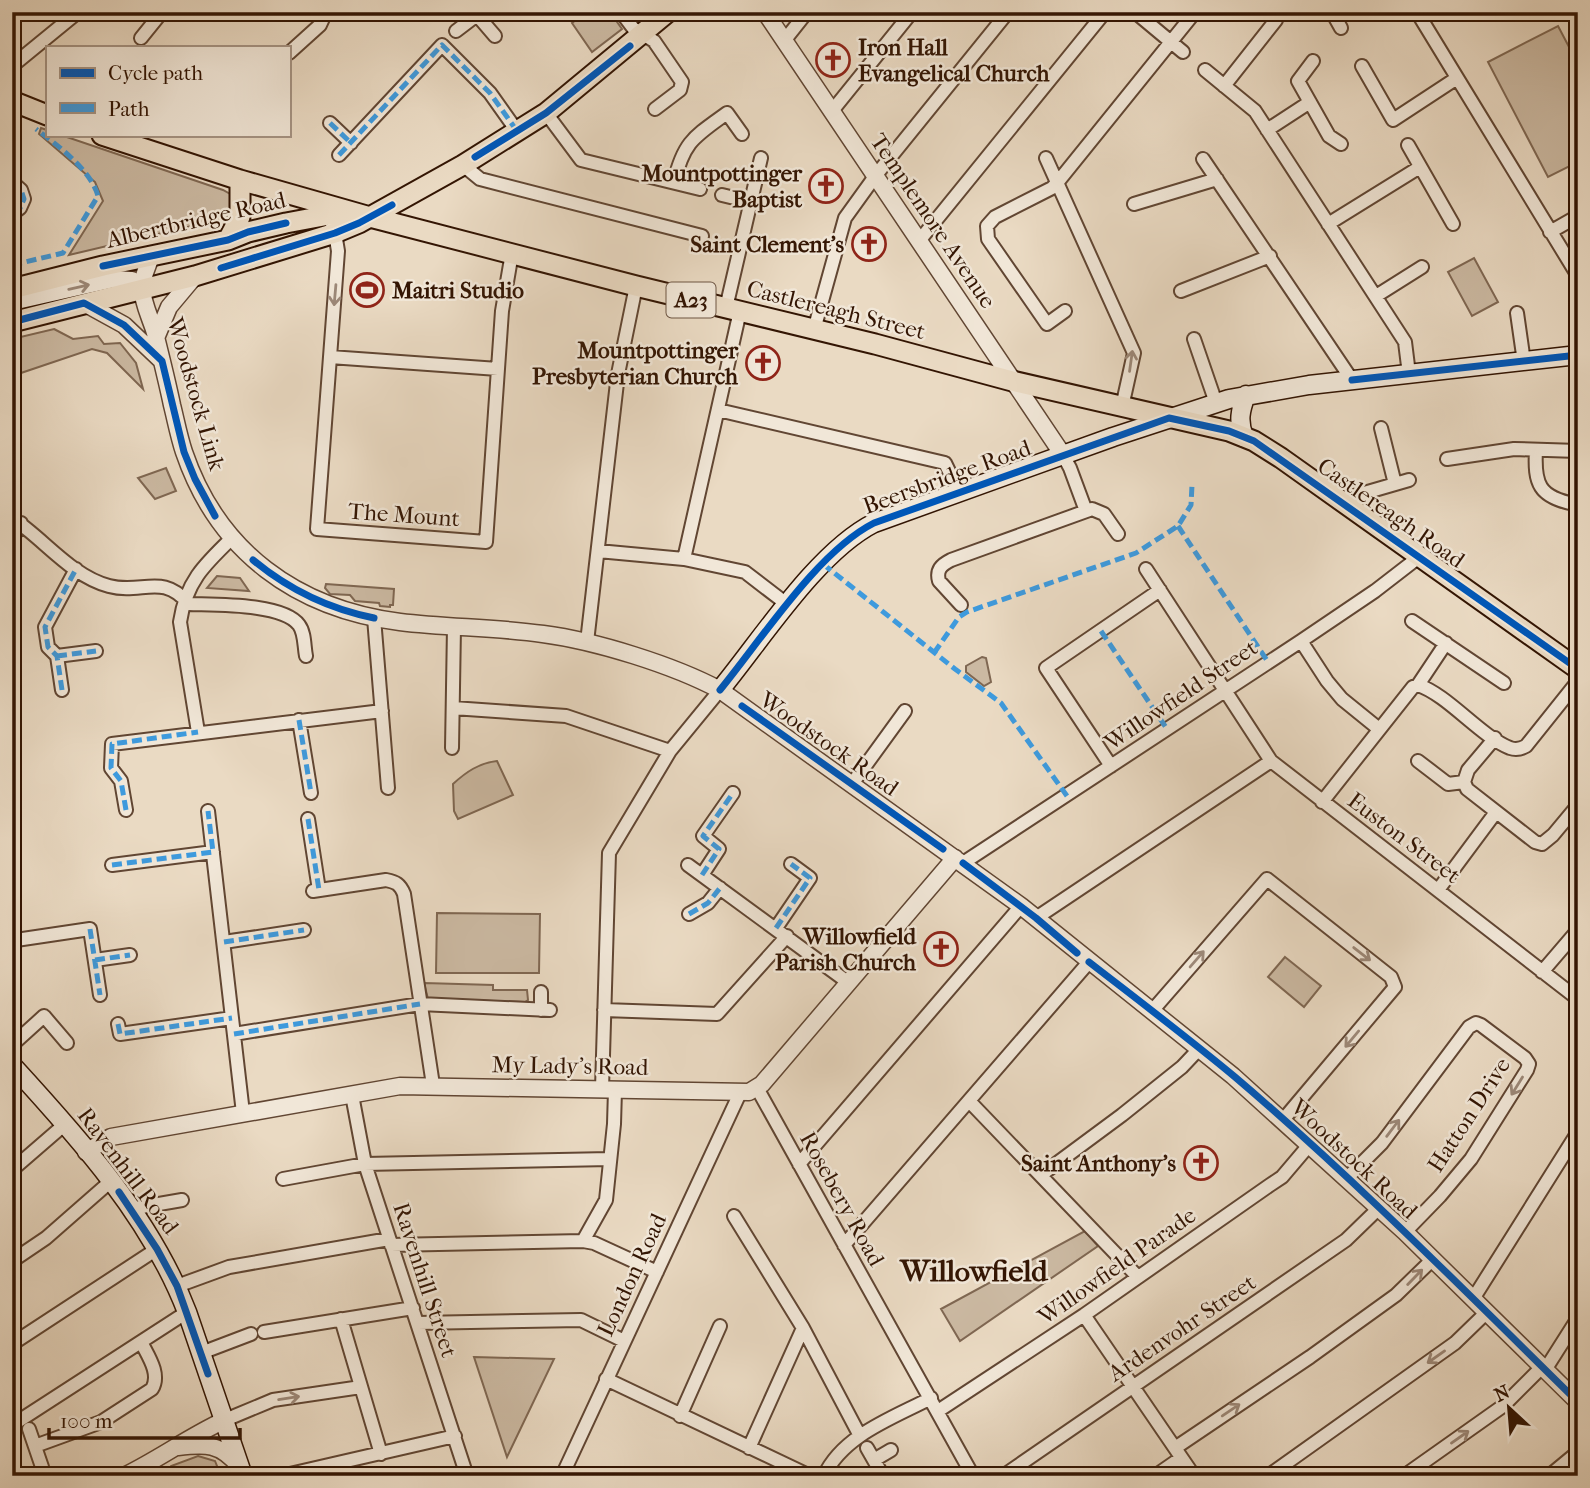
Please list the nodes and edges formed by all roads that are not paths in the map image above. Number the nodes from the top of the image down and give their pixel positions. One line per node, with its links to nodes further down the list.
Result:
1 (78, 12): 27 (street)
2 (162, 12): 21 (street)
3 (326, 12): 24 (street)
4 (621, 12): 19 (street)
5 (668, 12): 19 (main road, Albertbridge Road)
6 (765, 12): 22 (street, Templemore Avenue)
7 (807, 12): 22 (street)
8 (912, 12): 35 (street)
9 (1009, 12): 52 (street)
10 (1105, 12): 73 (street)
11 (1135, 12): 23 (street)
12 (1195, 12): 23 (street)
13 (1332, 12): 17 (street)
14 (1417, 12): 30 (street)
15 (477, 14): 18 (street); 20 (street)
16 (1276, 20): 31 (street)
17 (1341, 28)
18 (456, 31)
19 (643, 35): 34 (street); 36 (main road, Albertbridge Road)
20 (495, 36)
21 (141, 38)
22 (784, 41): 35 (street, Templemore Avenue)
23 (1172, 43): 25 (street); 57 (street)
24 (290, 52)
25 (1183, 52)
26 (1313, 61): 33 (street)
27 (12, 66)
28 (1362, 66): 30 (street)
29 (1205, 70): 31 (street)
30 (1457, 78): 70 (street)
31 (1224, 86): 39 (street)
32 (12, 102): 37 (main road)
33 (1310, 102): 39 (street); 44 (street)
34 (655, 109)
35 (832, 111): 52 (street, Templemore Avenue)
36 (546, 113): 40 (main road, Albertbridge Road); 55 (street)
37 (46, 115)
38 (330, 123): 43 (street)
39 (1267, 130): 67 (street)
40 (517, 131): 43 (street); 50 (main road, Albertbridge Road)
41 (742, 134): 55 (street)
42 (105, 136): 54 (main road, A23)
43 (351, 143): 46 (street)
44 (1341, 144)
45 (1408, 145): 51 (street)
46 (340, 155)
47 (761, 158): 60 (street)
48 (1046, 158): 57 (street)
49 (1203, 159): 53 (street)
50 (463, 165): 62 (main road, Albertbridge Road); 71 (street)
51 (1420, 167): 67 (street); 68 (street)
52 (876, 175): 73 (street, Templemore Avenue); 91 (street)
53 (1217, 179): 61 (street); 76 (street)
54 (240, 180): 63 (main road, A23); 72 (main road)
55 (674, 182): 58 (street)
56 (12, 183): 64 (street)
57 (1057, 183): 88 (street); 104 (street, one-way to 57)
58 (700, 189)
59 (722, 195): 60 (street)
60 (751, 202): 87 (street)
61 (1134, 204)
62 (392, 205): 63 (main road, Albertbridge Road); 66 (main road, Albertbridge Road)
63 (350, 211): 66 (main road, A23); 72 (main road, Albertbridge Road)
64 (12, 214)
65 (1578, 216): 70 (street)
66 (370, 217): 69 (main road); 74 (main road, Castlereagh Street / A23)
67 (1328, 223): 84 (street)
68 (1453, 224)
69 (331, 230): 72 (main road); 78 (main road, Albertbridge Road); 95 (street, The Mount, one-way to 95)
70 (1550, 232): 79 (street)
71 (702, 236)
72 (231, 239): 75 (main road, Albertbridge Road)
73 (919, 241): 101 (street, Templemore Avenue)
74 (512, 253): 80 (main road, Castlereagh Street / A23); 98 (street, The Mount)
75 (151, 256): 81 (main road, Albertbridge Road); 82 (street)
76 (1270, 256): 83 (street); 100 (street)
77 (1422, 267): 84 (street)
78 (195, 276): 82 (main road, Albertbridge Road); 92 (street)
79 (1578, 276)
80 (636, 286): 87 (main road, Castlereagh Street / A23); 123 (street)
81 (12, 289)
82 (142, 290): 85 (street, one-way to 82); 86 (main road, Albertbridge Road); 92 (street, Woodstock Link)
83 (1181, 291)
84 (1376, 296): 99 (street)
85 (12, 302)
86 (84, 303): 90 (main road, Albertbridge Road); 96 (street)
87 (733, 310): 91 (main road, Castlereagh Street / A23); 105 (street)
88 (1065, 311)
89 (1517, 313): 97 (street)
90 (12, 321)
91 (814, 330): 101 (main road, Castlereagh Street / A23)
92 (156, 338): 96 (street, Woodstock Link)
93 (1194, 339): 103 (street)
94 (1578, 355): 97 (main road, Beersbridge Road)
95 (330, 358): 98 (street); 98 (street, The Mount)
96 (162, 360): 121 (street, Woodstock Link)
97 (1524, 362): 99 (main road, Beersbridge Road)
98 (498, 369)
99 (1409, 374): 100 (main road, Beersbridge Road)
100 (1352, 380): 102 (main road, Beersbridge Road)
101 (1012, 382): 104 (main road, Castlereagh Street / A23); 111 (street, Templemore Avenue)
102 (1246, 395): 103 (main road, Beersbridge Road); 108 (main road)
103 (1216, 403): 106 (main road, Beersbridge Road)
104 (1122, 407): 106 (main road, Castlereagh Street / A23)
105 (718, 410): 115 (street); 125 (street)
106 (1169, 418): 108 (main road, Castlereagh Road / A23); 111 (main road, Beersbridge Road)
107 (1381, 428): 114 (street)
108 (1244, 436): 116 (main road, Castlereagh Road / A23)
109 (1536, 450): 110 (street); 112 (street); 117 (street)
110 (1578, 451)
111 (1063, 455): 115 (main road, Beersbridge Road); 118 (street)
112 (1447, 459)
113 (1409, 480): 114 (street)
114 (1395, 484): 116 (street)
115 (959, 492): 130 (main road, Beersbridge Road)
116 (1340, 500): 124 (main road, Castlereagh Road / A23)
117 (1574, 504)
118 (1086, 511): 120 (street); 131 (street)
119 (16, 521): 122 (street); 126 (street)
120 (1118, 534)
121 (232, 538): 129 (street); 132 (street, Woodstock Link)
122 (12, 539)
123 (598, 551): 125 (street); 136 (street)
124 (1419, 557): 135 (street, Willowfield Street); 141 (main road, Castlereagh Road / A23)
125 (684, 559): 130 (street)
126 (76, 569): 129 (street); 139 (street)
127 (1146, 569): 128 (street, Euston Street)
128 (1160, 590): 146 (street, Euston Street); 158 (street)
129 (184, 598): 140 (street); 152 (street)
130 (788, 604): 145 (main road, Beersbridge Road)
131 (961, 605)
132 (374, 618): 134 (street, Woodstock Road); 148 (street)
133 (1412, 621): 137 (street)
134 (454, 627): 136 (street, Woodstock Road); 147 (street)
135 (1301, 640): 146 (street, Willowfield Street); 151 (street)
136 (587, 642): 145 (street, Woodstock Road)
137 (1446, 643): 142 (street); 143 (street)
138 (96, 651): 139 (street)
139 (57, 656): 144 (street)
140 (306, 656)
141 (1576, 667): 153 (street)
142 (1504, 683)
143 (1418, 685): 151 (street); 153 (street)
144 (62, 690)
145 (720, 690): 155 (street); 162 (street, Woodstock Road)
146 (1227, 690): 156 (street, Euston Street); 158 (street, Willowfield Street)
147 (453, 708): 154 (street); 155 (street)
148 (382, 711): 150 (street); 160 (street)
149 (905, 711): 162 (street)
150 (299, 720): 152 (street); 164 (street)
151 (1379, 729): 166 (street)
152 (198, 732): 168 (street)
153 (1494, 738): 161 (street)
154 (452, 748)
155 (670, 751): 198 (street)
156 (1271, 761): 166 (street, Euston Street); 182 (street)
157 (1418, 761): 161 (street)
158 (1111, 766): 173 (street, Willowfield Street)
159 (401, 774): 160 (street)
160 (387, 775): 163 (street)
161 (1464, 782): 170 (street)
162 (852, 784): 173 (street, Woodstock Road)
163 (388, 789)
164 (311, 793)
165 (733, 793): 177 (street)
166 (1322, 802): 179 (street, Euston Street)
167 (1578, 805): 170 (street)
168 (126, 810)
169 (208, 811): 172 (street)
170 (1496, 812): 179 (street)
171 (308, 819): 197 (street)
172 (213, 852): 175 (street); 187 (street)
173 (959, 861): 180 (street, Woodstock Road); 193 (street)
174 (791, 864): 183 (street)
175 (112, 865)
176 (688, 865): 177 (street)
177 (702, 875): 178 (street)
178 (720, 888): 181 (street); 183 (street)
179 (1438, 890): 192 (street, Euston Street)
180 (1021, 906): 182 (street, Woodstock Road); 220 (street)
181 (690, 914)
182 (1036, 918): 190 (street, Woodstock Road)
183 (776, 928): 186 (street)
184 (304, 930): 187 (street)
185 (1578, 930): 192 (street)
186 (787, 936): 193 (street); 198 (street)
187 (224, 942): 200 (street)
188 (12, 944): 191 (street)
189 (130, 955): 191 (street)
190 (1083, 958): 199 (street, Woodstock Road); 211 (street)
191 (95, 960): 195 (street)
192 (1542, 972): 196 (street, Euston Street)
193 (849, 983): 209 (street)
194 (541, 992): 197 (street)
195 (100, 995)
196 (1578, 999)
197 (420, 1004): 202 (street); 207 (street)
198 (604, 1010): 208 (street)
199 (1152, 1011): 205 (street, Woodstock Road); 213 (street, one-way to 213)
200 (232, 1018): 201 (street); 202 (street)
201 (118, 1024)
202 (234, 1034): 212 (street)
203 (67, 1043): 204 (street)
204 (12, 1045)
205 (1199, 1049): 213 (street, Woodstock Road); 222 (street)
206 (14, 1071): 214 (main road, Ravenhill Road)
207 (433, 1085): 208 (street, My Lady's Road); 210 (street, My Lady's Road)
208 (608, 1089): 209 (street, My Lady's Road); 218 (street)
209 (748, 1091): 220 (street, Rosebery Road); 237 (street, London Road)
210 (352, 1094): 212 (street, My Lady's Road); 219 (street, Ravenhill Street)
211 (970, 1101): 222 (street); 233 (street)
212 (243, 1113): 217 (street, My Lady's Road)
213 (1283, 1119): 216 (street, Woodstock Road)
214 (64, 1125): 217 (main road, Ravenhill Road); 221 (street)
215 (1578, 1132): 240 (street)
216 (1310, 1144): 223 (street, Woodstock Road); 238 (street, Willowfield Parade)
217 (86, 1152): 225 (main road, Ravenhill Road)
218 (610, 1159): 219 (street); 231 (street)
219 (365, 1164): 224 (street); 232 (street, Ravenhill Street)
220 (799, 1164): 233 (street, Rosebery Road)
221 (12, 1170)
222 (1041, 1175): 238 (street)
223 (1347, 1178): 227 (street, Woodstock Road); 230 (street, Hatton Drive, one-way to 230)
224 (283, 1179)
225 (111, 1181): 228 (main road, Ravenhill Road); 236 (street)
226 (182, 1200): 228 (street)
227 (1379, 1208): 230 (street, Woodstock Road); 257 (street, Ardenvohr Street)
228 (130, 1209): 234 (main road, Ravenhill Road)
229 (734, 1216): 249 (street)
230 (1405, 1232): 235 (street, Woodstock Road)
231 (583, 1241): 232 (street); 237 (street)
232 (390, 1242): 239 (street); 241 (street, Ravenhill Street)
233 (844, 1245): 258 (street, Rosebery Road)
234 (157, 1249): 239 (main road, Ravenhill Road); 252 (street)
235 (1433, 1259): 240 (street, Woodstock Road); 272 (street, one-way to 235)
236 (12, 1261)
237 (657, 1272): 250 (street, London Road)
238 (1138, 1277): 244 (street, Willowfield Parade)
239 (177, 1286): 242 (main road, Ravenhill Road)
240 (1473, 1299): 243 (street, Woodstock Road)
241 (412, 1308): 246 (street); 247 (street, Ravenhill Street)
242 (187, 1312): 251 (street); 253 (main road, Ravenhill Road)
243 (1487, 1312): 254 (street, Woodstock Road); 287 (street, one-way to 287)
244 (1084, 1315): 257 (street); 260 (street, Willowfield Parade)
245 (1578, 1318): 254 (street)
246 (341, 1319): 253 (street); 256 (street)
247 (418, 1323): 250 (street); 265 (street, Ravenhill Street)
248 (720, 1326): 261 (street)
249 (803, 1328): 266 (street); 269 (street)
250 (624, 1341): 255 (street, London Road)
251 (141, 1342): 263 (street); 267 (street)
252 (12, 1344)
253 (201, 1353): 262 (main road, Ravenhill Road)
254 (1546, 1371): 259 (street, Woodstock Road); 288 (street, one-way to 254)
255 (607, 1380): 261 (street); 279 (street, London Road)
256 (361, 1387): 262 (street, one-way to 256); 273 (street)
257 (1133, 1387): 272 (street); 284 (street, Ardenvohr Street)
258 (930, 1398): 260 (street, Rosebery Road); 266 (street)
259 (1578, 1402)
260 (938, 1411): 283 (street, Rosebery Road)
261 (680, 1416): 269 (street)
262 (225, 1420): 268 (street); 275 (main road, Ravenhill Road)
263 (13, 1424)
264 (29, 1429): 267 (street)
265 (455, 1436): 273 (street); 278 (street, Ravenhill Street)
266 (860, 1436): 281 (street)
267 (35, 1446): 274 (street)
268 (175, 1447): 275 (street); 276 (street)
269 (749, 1448): 280 (street)
270 (891, 1450): 282 (street)
271 (1578, 1452): 289 (street)
272 (1178, 1453): 285 (street); 286 (street)
273 (381, 1454): 277 (street)
274 (42, 1467)
275 (242, 1471)
276 (124, 1476)
277 (281, 1476)
278 (467, 1476)
279 (562, 1476)
280 (810, 1476)
281 (824, 1476)
282 (883, 1476)
283 (973, 1476)
284 (1003, 1476)
285 (1155, 1476)
286 (1194, 1476)
287 (1268, 1476)
288 (1404, 1476)
289 (1549, 1476)

